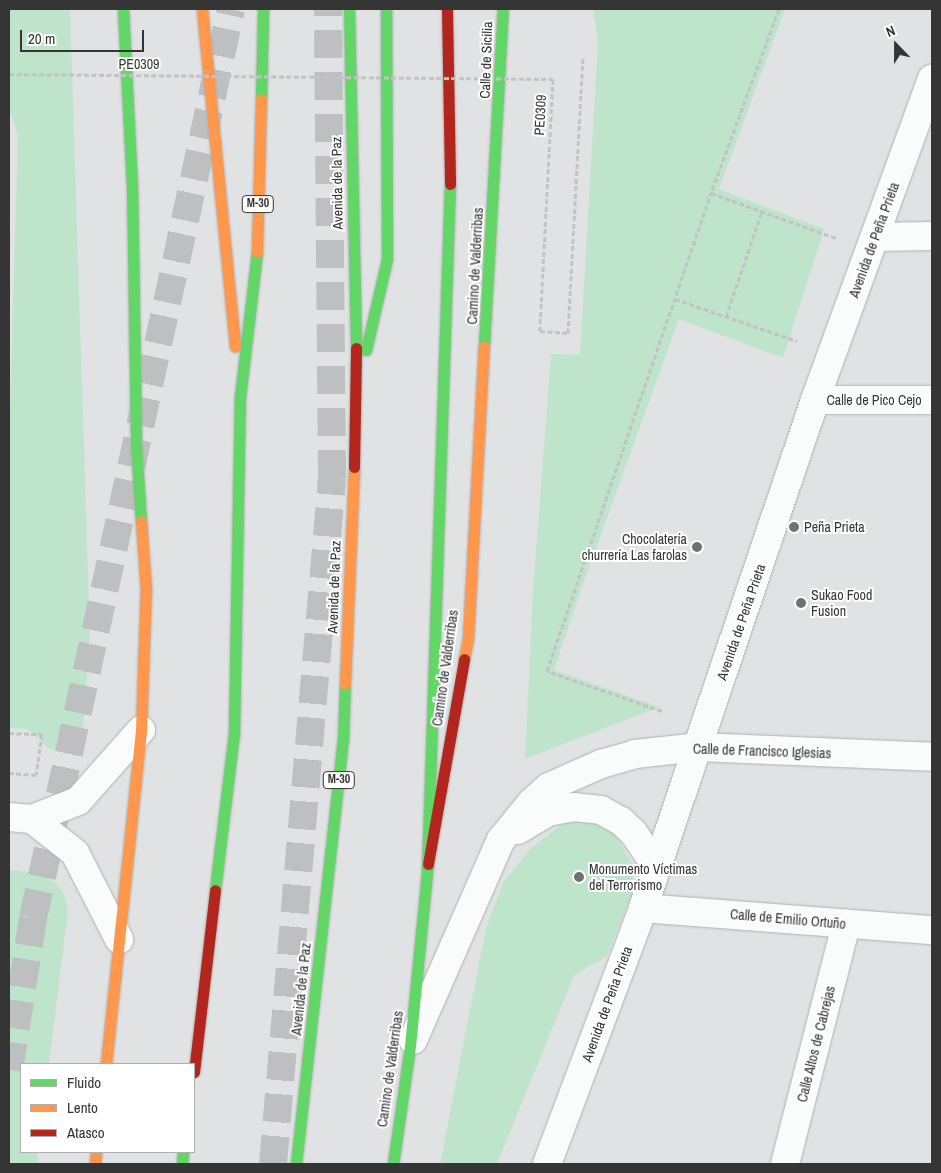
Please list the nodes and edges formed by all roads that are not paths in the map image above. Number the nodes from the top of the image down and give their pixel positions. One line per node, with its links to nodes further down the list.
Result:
1 (123, 9): 17 (main road)
2 (202, 9): 14 (main road)
3 (262, 9): 14 (main road, M-30)
4 (349, 9): 13 (main road, Avenida de la Paz / M-30)
5 (386, 9): 13 (main road, M-30)
6 (447, 9): 23 (main road)
7 (503, 9): 10 (main road, Calle de Sicilia)
8 (514, 37): 10 (main road)
9 (932, 79): 12 (street, Avenida de Peña Prieta)
10 (499, 113): 23 (main road, Camino de Valderribas)
11 (932, 236): 12 (street)
12 (876, 237): 15 (street, Avenida de Peña Prieta)
13 (356, 393): 31 (main road, Avenida de la Paz / M-30)
14 (240, 397): 30 (main road, M-30)
15 (815, 400): 16 (street, Calle de Pico Cejo); 18 (street, Avenida de Peña Prieta)
16 (932, 400)
17 (141, 730): 20 (street); 27 (main road)
18 (698, 748): 19 (street, Calle de Francisco Iglesias); 21 (street, Calle de Francisco Iglesias); 22 (street, Avenida de Peña Prieta)
19 (932, 757)
20 (20, 818): 27 (street)
21 (501, 840): 22 (street); 28 (street, Calle de Francisco Iglesias)
22 (656, 866): 24 (street, Avenida de Peña Prieta)
23 (427, 872): 28 (main road, Camino de Valderribas)
24 (643, 908): 25 (street, Calle de Emilio Ortuño); 33 (street, Avenida de Peña Prieta)
25 (846, 924): 26 (street, Calle de Emilio Ortuño); 34 (street, Calle Altos de Cabrejas)
26 (932, 930)
27 (119, 939): 29 (main road)
28 (410, 1046): 32 (main road, Camino de Valderribas)
29 (106, 1063)
30 (195, 1064)
31 (296, 1164)
32 (392, 1164)
33 (547, 1164)
34 (785, 1164)

